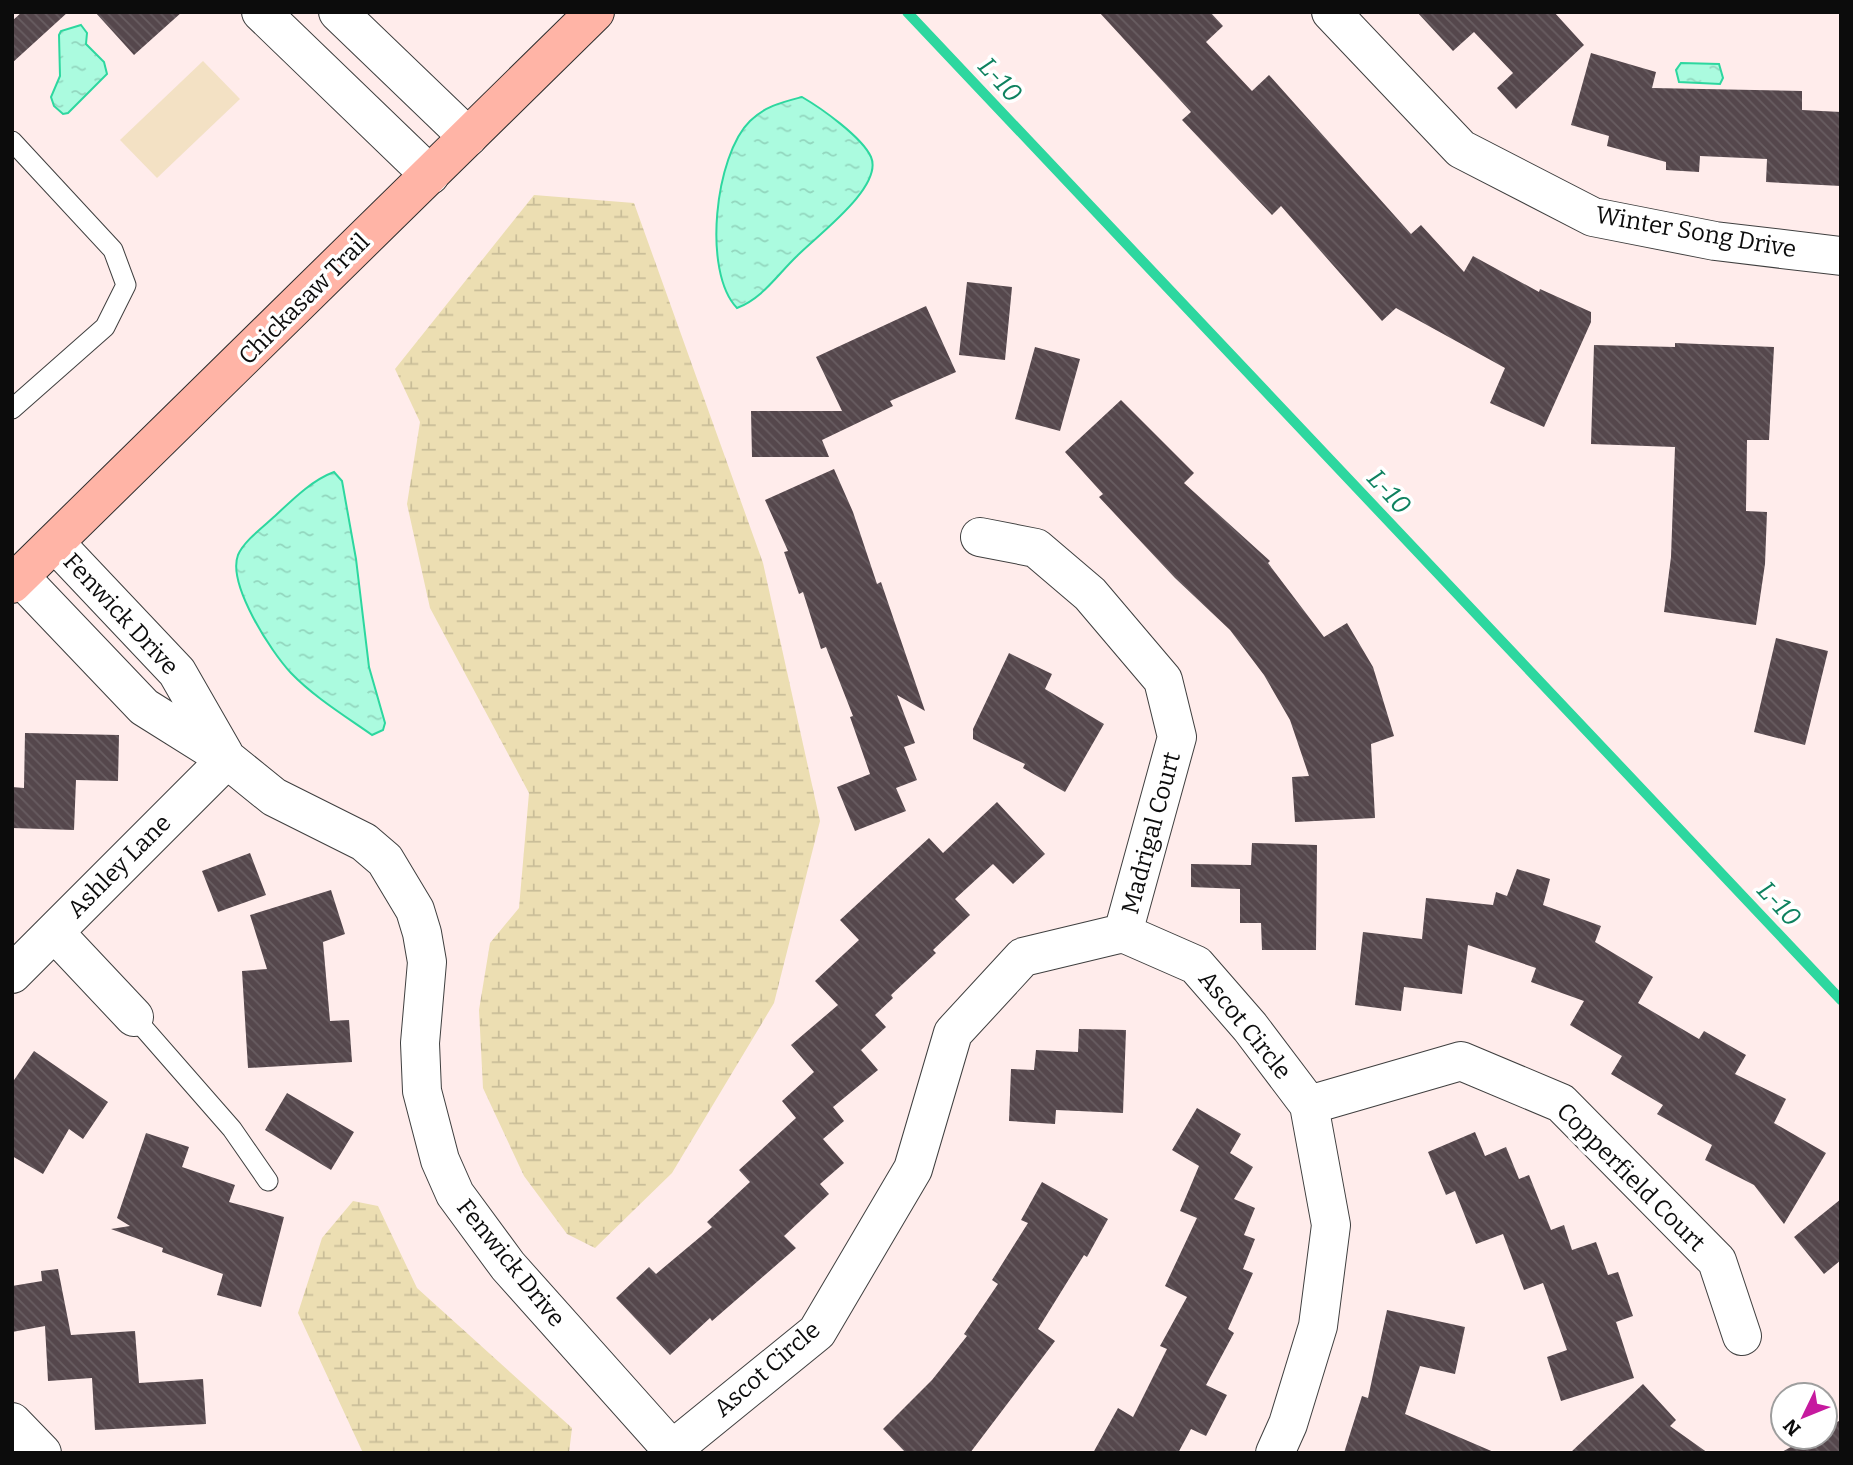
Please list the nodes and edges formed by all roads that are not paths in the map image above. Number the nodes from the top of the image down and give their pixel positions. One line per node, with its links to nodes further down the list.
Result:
1 (261, 12): 7 (street)
2 (338, 12): 5 (street)
3 (596, 12): 5 (street, Chickasaw Trail)
4 (1331, 12): 8 (street, Winter Song Drive)
5 (468, 137): 7 (street, Chickasaw Trail)
6 (12, 141): 9 (lane)
7 (430, 175): 11 (street, Chickasaw Trail)
8 (1840, 262)
9 (12, 408)
10 (980, 537): 15 (street, Madrigal Court)
11 (55, 543): 12 (street, Chickasaw Trail); 13 (street, Fenwick Drive)
12 (16, 581): 13 (street, Fenwick Drive)
13 (226, 759): 14 (street, Ashley Lane); 22 (street, Fenwick Drive)
14 (54, 932): 16 (street, Ashley Lane); 17 (street)
15 (1123, 933): 18 (street, Ascot Circle); 22 (street, Ascot Circle)
16 (12, 974)
17 (134, 1017): 19 (lane)
18 (1309, 1105): 20 (street, Copperfield Court); 24 (street, Ascot Circle)
19 (268, 1181)
20 (1742, 1336)
21 (12, 1422): 23 (street)
22 (674, 1451)
23 (42, 1453)
24 (1275, 1453)

